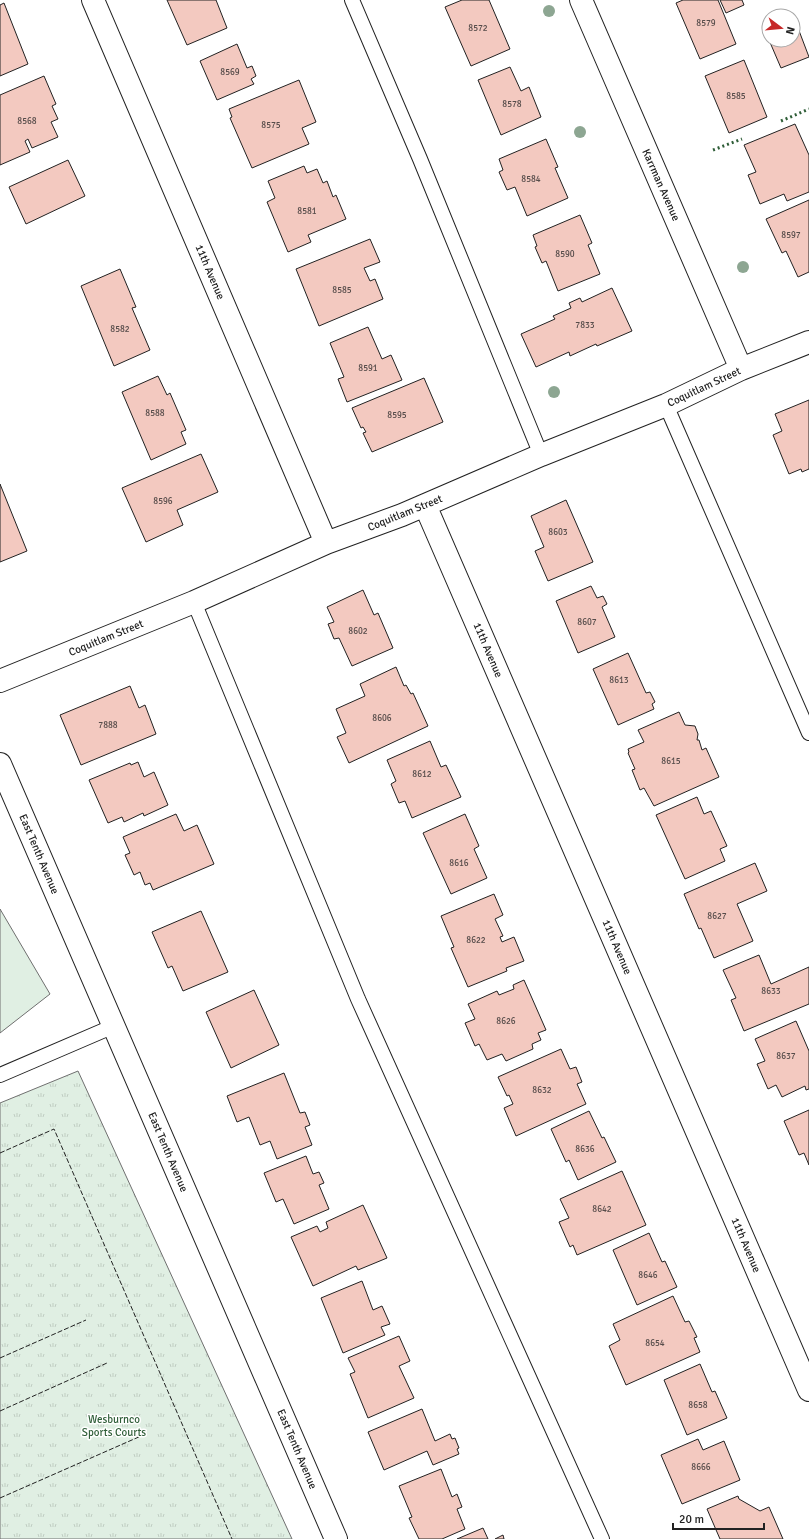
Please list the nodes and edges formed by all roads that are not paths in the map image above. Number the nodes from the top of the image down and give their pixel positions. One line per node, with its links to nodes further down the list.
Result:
1 (93, 0): 9 (street, 11th Avenue)
2 (352, 0): 7 (lane)
3 (581, 0): 5 (street, Karrman Avenue)
4 (809, 342): 5 (street, Coquitlam Street)
5 (741, 369): 6 (street, Coquitlam Street)
6 (666, 404): 7 (street, Coquitlam Street); 12 (lane)
7 (541, 455): 8 (street, Coquitlam Street)
8 (425, 505): 9 (street, Coquitlam Street); 16 (street, 11th Avenue)
9 (326, 543): 10 (street, Coquitlam Street)
10 (194, 602): 11 (street, Coquitlam Street); 18 (lane)
11 (0, 681)
12 (809, 733)
13 (0, 764): 14 (street, East Tenth Avenue)
14 (114, 1026): 15 (lane); 17 (street, East Tenth Avenue)
15 (0, 1075)
16 (809, 1390)
17 (336, 1539)
18 (602, 1539)

